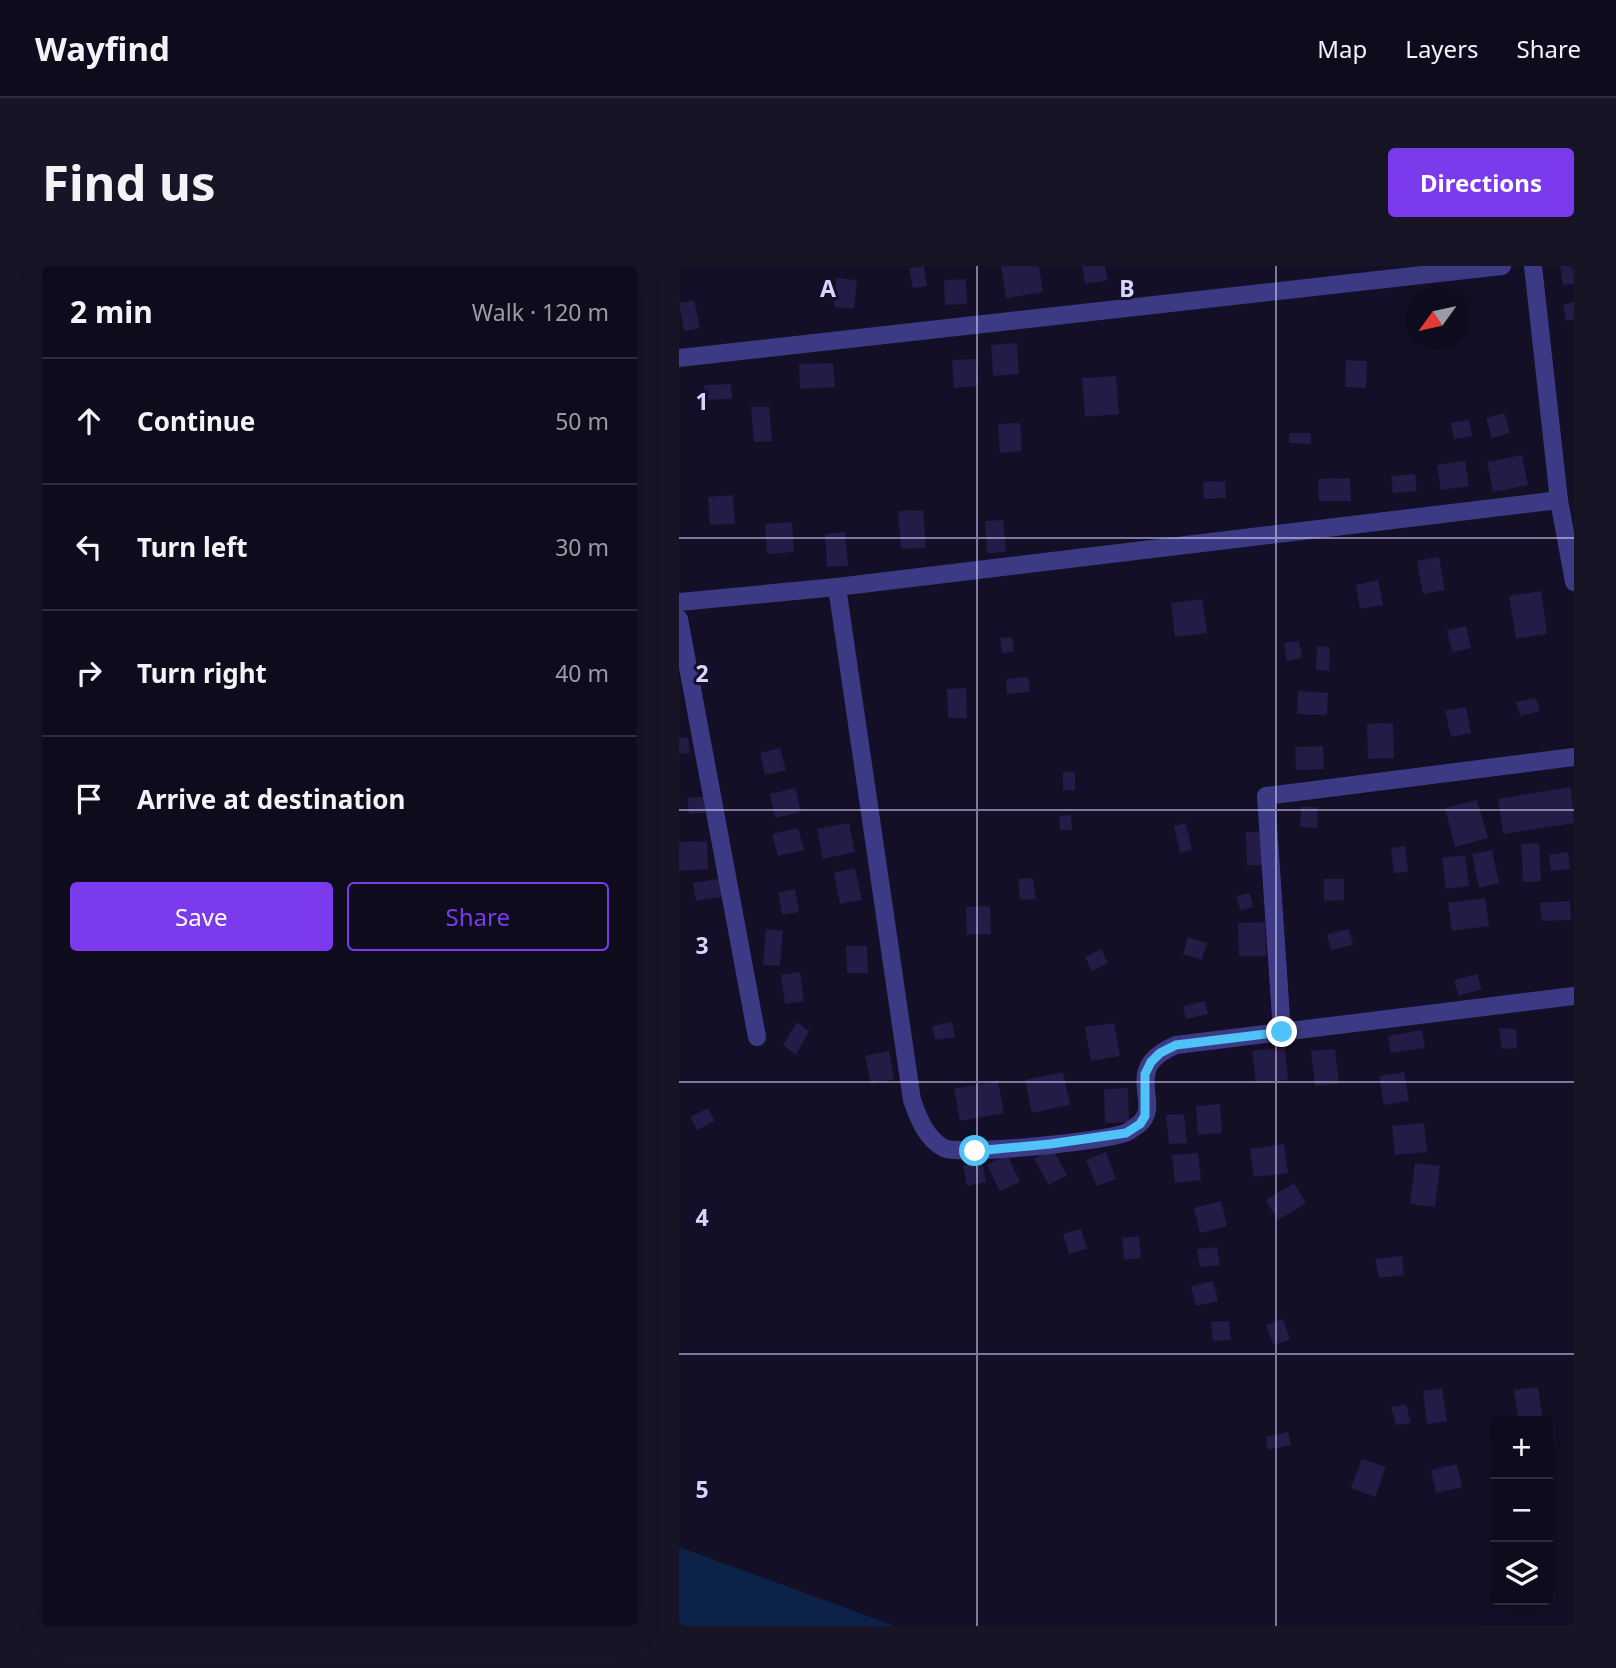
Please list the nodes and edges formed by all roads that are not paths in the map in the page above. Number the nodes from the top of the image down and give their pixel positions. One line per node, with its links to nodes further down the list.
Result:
1 (1502, 266): 3 (street)
2 (1533, 266): 4 (street)
3 (679, 358)
4 (1559, 500): 5 (street); 6 (street)
5 (1574, 582)
6 (837, 587): 7 (street); 11 (street)
7 (679, 602)
8 (679, 619): 12 (street)
9 (1574, 757): 11 (street)
10 (1574, 996): 11 (street)
11 (1282, 1032)
12 (757, 1037)

